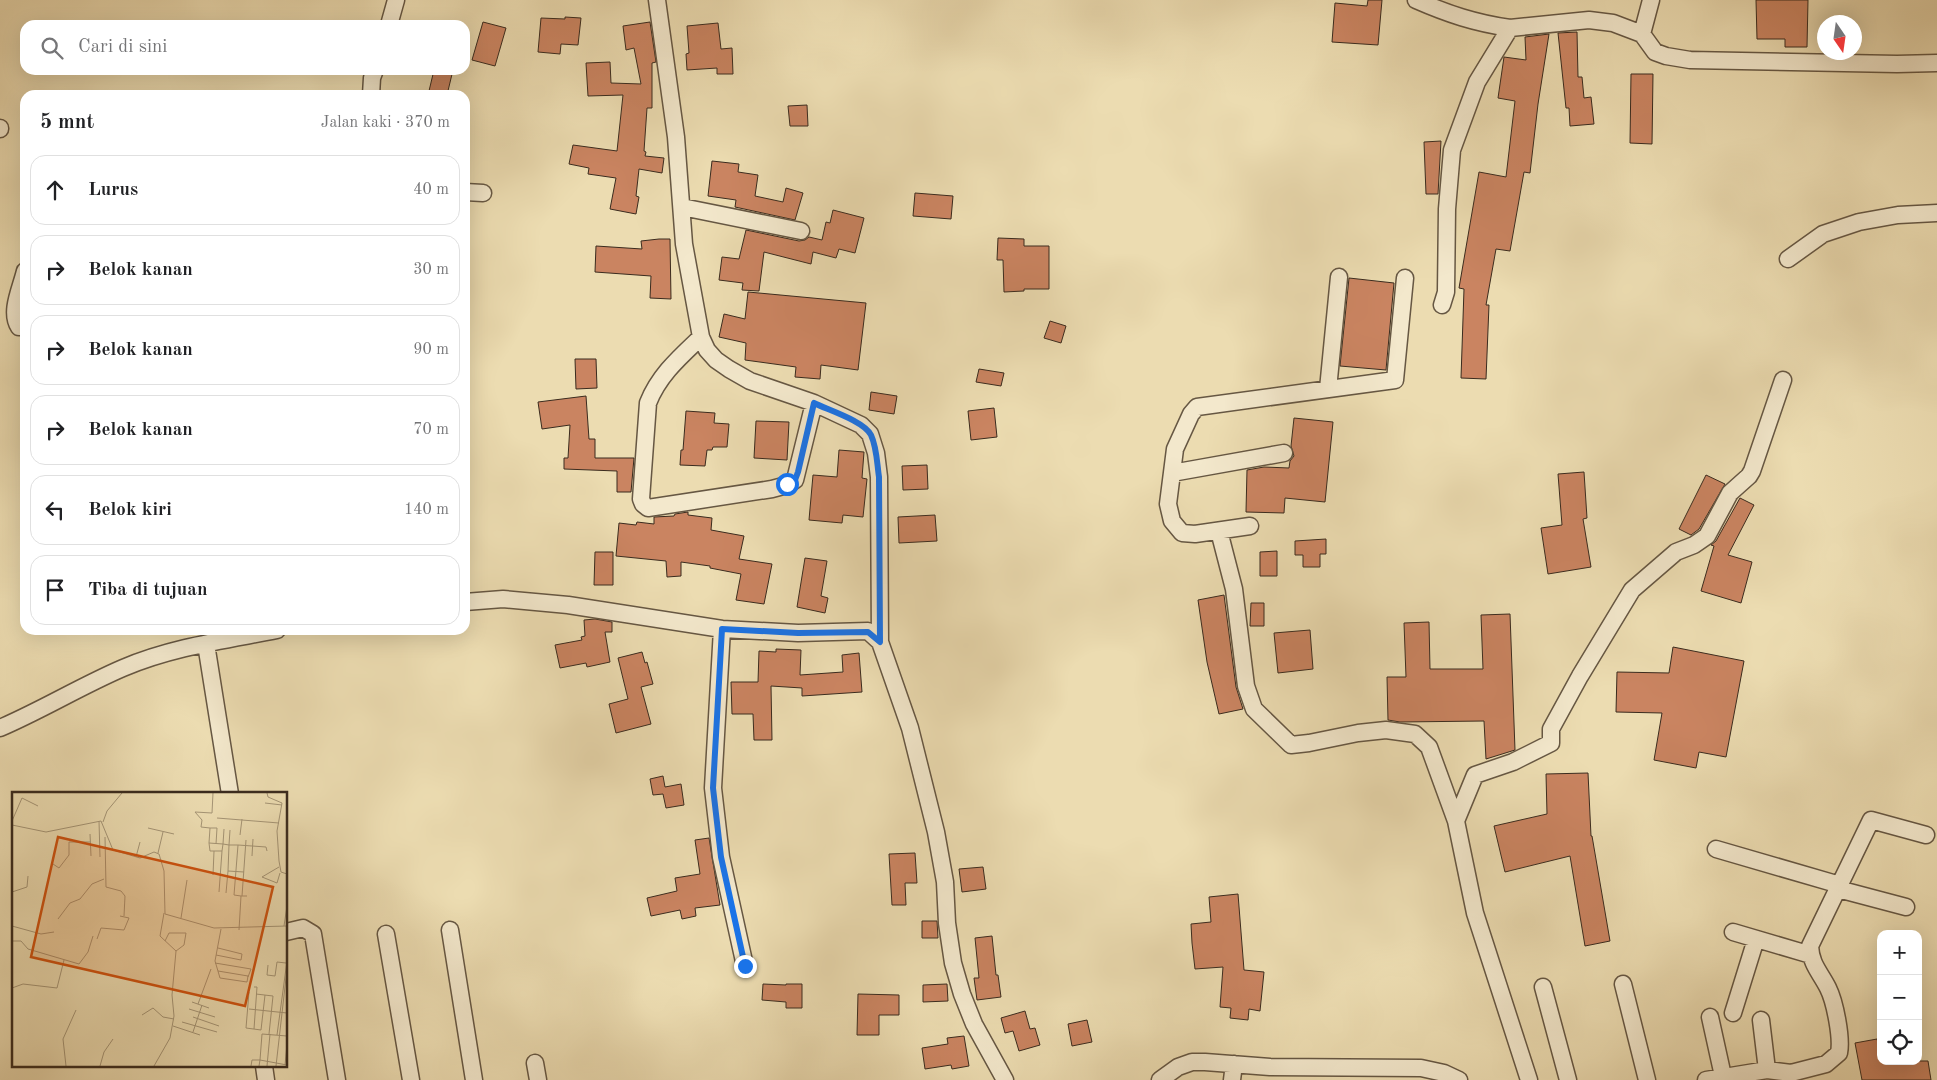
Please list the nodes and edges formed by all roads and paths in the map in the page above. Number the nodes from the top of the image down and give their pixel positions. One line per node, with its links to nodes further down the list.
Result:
1 (657, 0): 13 (street)
2 (1416, 0): 6 (street)
3 (1651, 0): 7 (street)
4 (391, 1): 5 (street)
5 (389, 20)
6 (1510, 28): 7 (street); 20 (street)
7 (1642, 34): 8 (street)
8 (1937, 63)
9 (373, 75): 10 (street)
10 (371, 90)
11 (470, 192): 12 (street)
12 (482, 193)
13 (682, 207): 15 (street); 22 (street)
14 (1937, 213): 16 (street)
15 (801, 231)
16 (1788, 259)
17 (1338, 277): 24 (street)
18 (1405, 278): 24 (street)
19 (20, 289): 21 (street)
20 (1442, 305)
21 (20, 327)
22 (701, 337): 25 (street); 25 (street)
23 (1783, 380): 37 (street)
24 (1328, 389): 27 (street)
25 (814, 403): 33 (street)
26 (1284, 453): 27 (street)
27 (1172, 473): 29 (street)
28 (1250, 526): 29 (street)
29 (1219, 531): 37 (street)
30 (470, 602): 31 (street)
31 (722, 629): 33 (street); 48 (street)
32 (252, 635): 34 (street)
33 (880, 642): 62 (street)
34 (206, 644): 35 (street); 36 (street)
35 (0, 728)
36 (230, 792)
37 (1456, 821): 65 (street)
38 (1926, 835): 40 (street)
39 (1716, 849): 40 (street)
40 (1839, 887): 41 (street); 47 (street)
41 (1906, 907)
42 (450, 930): 60 (street)
43 (288, 932): 58 (street)
44 (1733, 932): 46 (street)
45 (386, 934): 59 (street)
46 (1756, 939): 47 (street); 51 (street)
47 (1811, 955): 56 (street)
48 (745, 966)
49 (1623, 984): 67 (street)
50 (1543, 987): 66 (street)
51 (1733, 1013)
52 (1710, 1017): 57 (street)
53 (1761, 1020): 56 (street)
54 (535, 1063): 61 (street)
55 (1233, 1072): 63 (street); 64 (street)
56 (1777, 1074): 57 (street)
57 (1723, 1076): 68 (street)
58 (337, 1080)
59 (411, 1080)
60 (474, 1080)
61 (538, 1080)
62 (1005, 1080)
63 (1160, 1080)
64 (1459, 1080)
65 (1529, 1080)
66 (1568, 1080)
67 (1647, 1080)
68 (1706, 1080)

